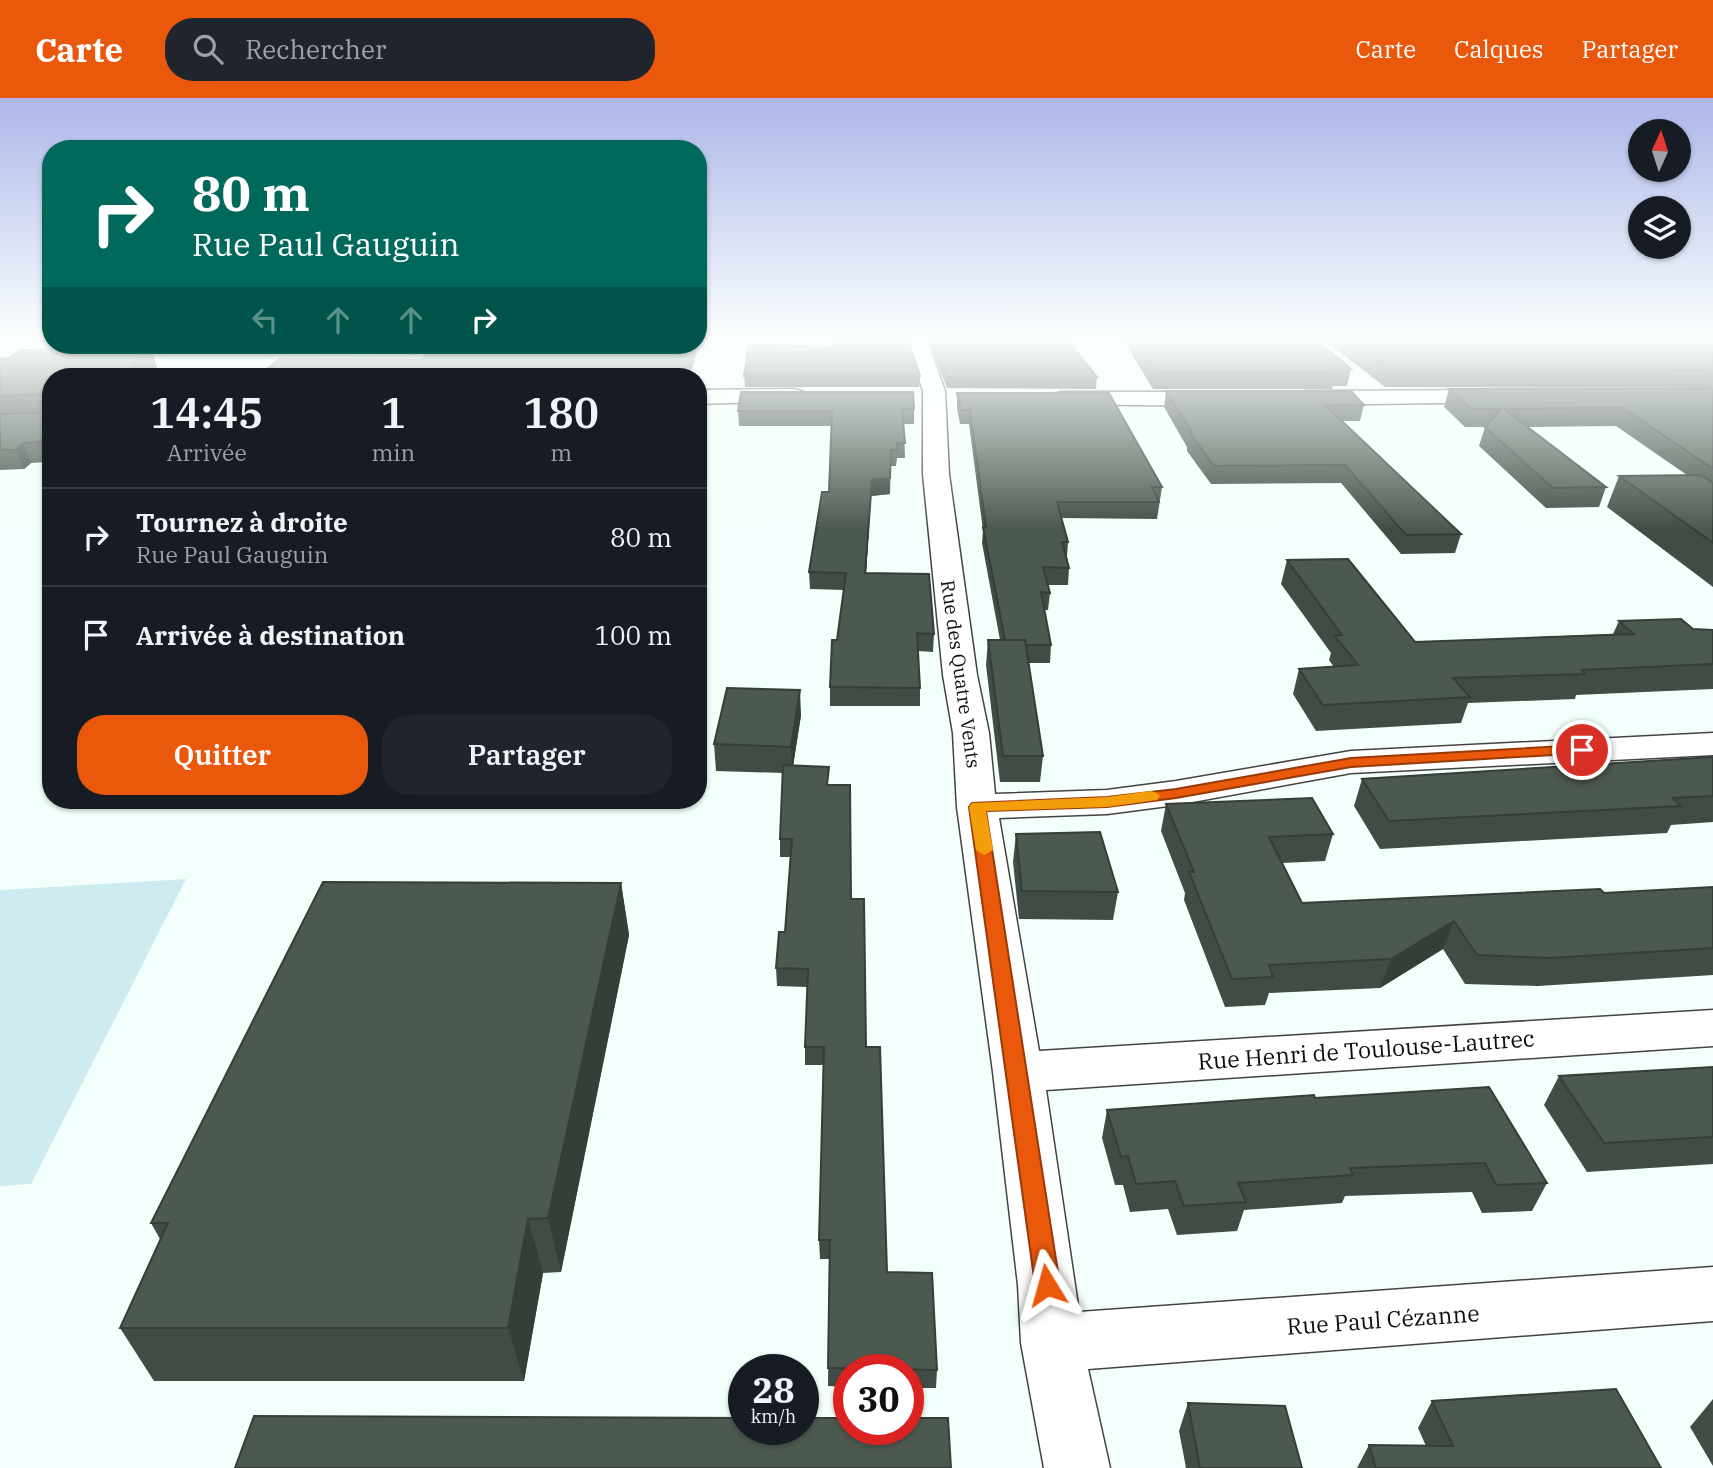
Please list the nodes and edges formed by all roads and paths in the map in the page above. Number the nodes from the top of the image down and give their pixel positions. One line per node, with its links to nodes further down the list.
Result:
1 (933, 402): 3 (street, Rue des Quatre Vents)
2 (1713, 744): 3 (street)
3 (977, 807): 5 (street, Rue des Quatre Vents)
4 (1713, 1028): 5 (street, Rue Henri de Toulouse-Lautrec)
5 (1018, 1072): 7 (street, Rue des Quatre Vents)
6 (1713, 1294): 7 (street, Rue Paul Cézanne)
7 (1052, 1343): 8 (street, Rue des Quatre Vents)
8 (1077, 1468)

